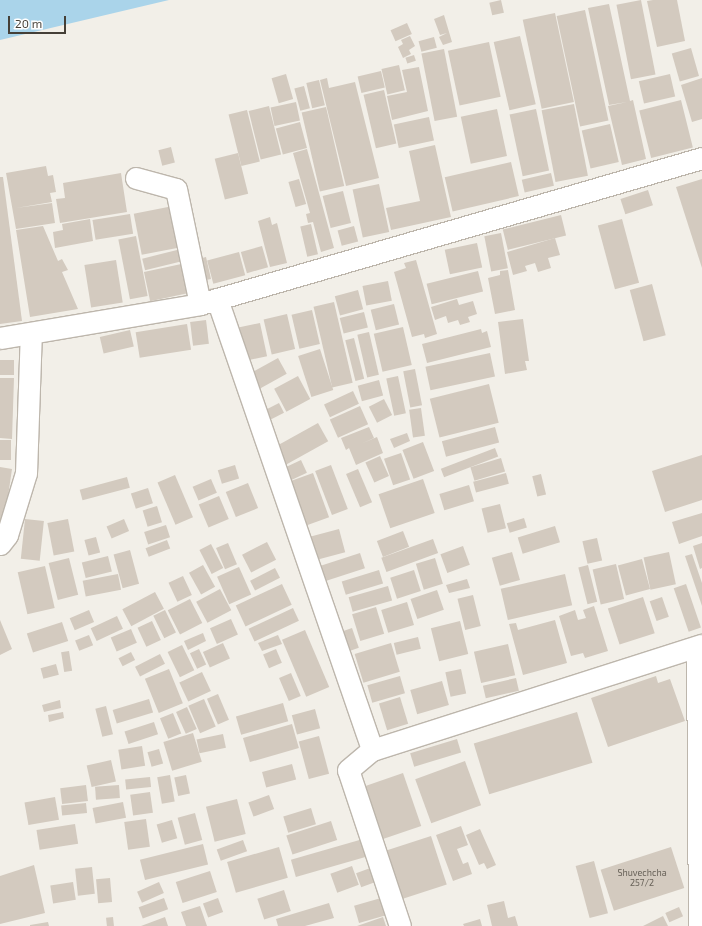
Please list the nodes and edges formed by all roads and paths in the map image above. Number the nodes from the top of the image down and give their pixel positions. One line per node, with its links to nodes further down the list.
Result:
1 (702, 158): 3 (street)
2 (136, 178): 3 (street)
3 (209, 302): 4 (street); 8 (street)
4 (31, 333): 5 (street); 6 (street)
5 (0, 338)
6 (0, 544)
7 (700, 646): 8 (street); 9 (street)
8 (372, 750): 10 (street)
9 (701, 891): 11 (street)
10 (400, 926)
11 (699, 926)

